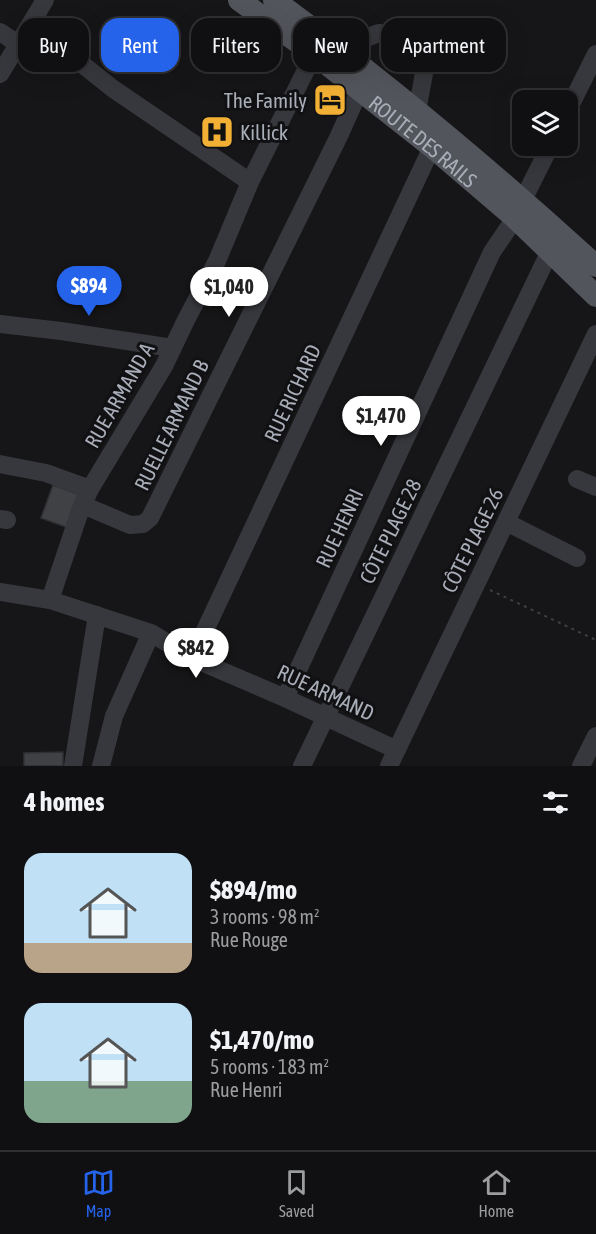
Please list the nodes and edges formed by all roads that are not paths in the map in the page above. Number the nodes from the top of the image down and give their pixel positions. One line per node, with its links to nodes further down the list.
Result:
1 (45, 0): 4 (street)
2 (239, 0): 8 (main road, ROUTE DES RAILS)
3 (274, 0): 5 (main road, ROUTE DES RAILS)
4 (35, 18)
5 (298, 18)
6 (0, 32): 9 (street)
7 (369, 37): 18 (street)
8 (293, 39)
9 (18, 44): 15 (street)
10 (596, 54): 16 (street)
11 (89, 70): 21 (street)
12 (305, 72): 21 (street, RUE ARMAND A)
13 (336, 72): 17 (main road, ROUTE DES RAILS)
14 (369, 72): 18 (main road, ROUTE DES RAILS)
15 (0, 74)
16 (578, 90)
17 (359, 91): 19 (main road, ROUTE DES RAILS); 32 (street, RUELLE ARMAND B)
18 (417, 111): 22 (main road, ROUTE DES RAILS)
19 (432, 147): 22 (main road, ROUTE DES RAILS); 39 (street, RUE RICHARD)
20 (545, 156): 22 (street, RUE HENRI)
21 (250, 183): 28 (street, RUE ARMAND A)
22 (519, 209): 23 (main road, ROUTE DES RAILS); 24 (main road, ROUTE DES RAILS); 40 (street, RUE HENRI)
23 (550, 251): 25 (main road, ROUTE DES RAILS); 41 (street, CÔTE PLAGE 28)
24 (596, 266)
25 (596, 296)
26 (0, 324): 28 (street)
27 (596, 334): 33 (street, CÔTE PLAGE 26)
28 (173, 348): 32 (street, RUE ARMAND A)
29 (0, 464): 32 (street, RUELLE ARMAND B)
30 (577, 479): 31 (street)
31 (596, 488)
32 (86, 497): 36 (street, RUE ARMAND A)
33 (506, 522): 34 (street); 43 (street, CÔTE PLAGE 26)
34 (577, 558)
35 (0, 592): 36 (street, RUE ARMAND)
36 (50, 600): 37 (street, RUE ARMAND)
37 (97, 615): 38 (street, RUE ARMAND); 44 (street)
38 (150, 633): 39 (street, RUE ARMAND); 45 (street)
39 (192, 658): 40 (street, RUE ARMAND)
40 (285, 698): 41 (street, RUE ARMAND)
41 (326, 717): 43 (street, RUE ARMAND); 46 (street, CÔTE PLAGE 28)
42 (596, 736): 47 (street)
43 (393, 758)
44 (73, 766)
45 (102, 766)
46 (302, 766)
47 (581, 766)

